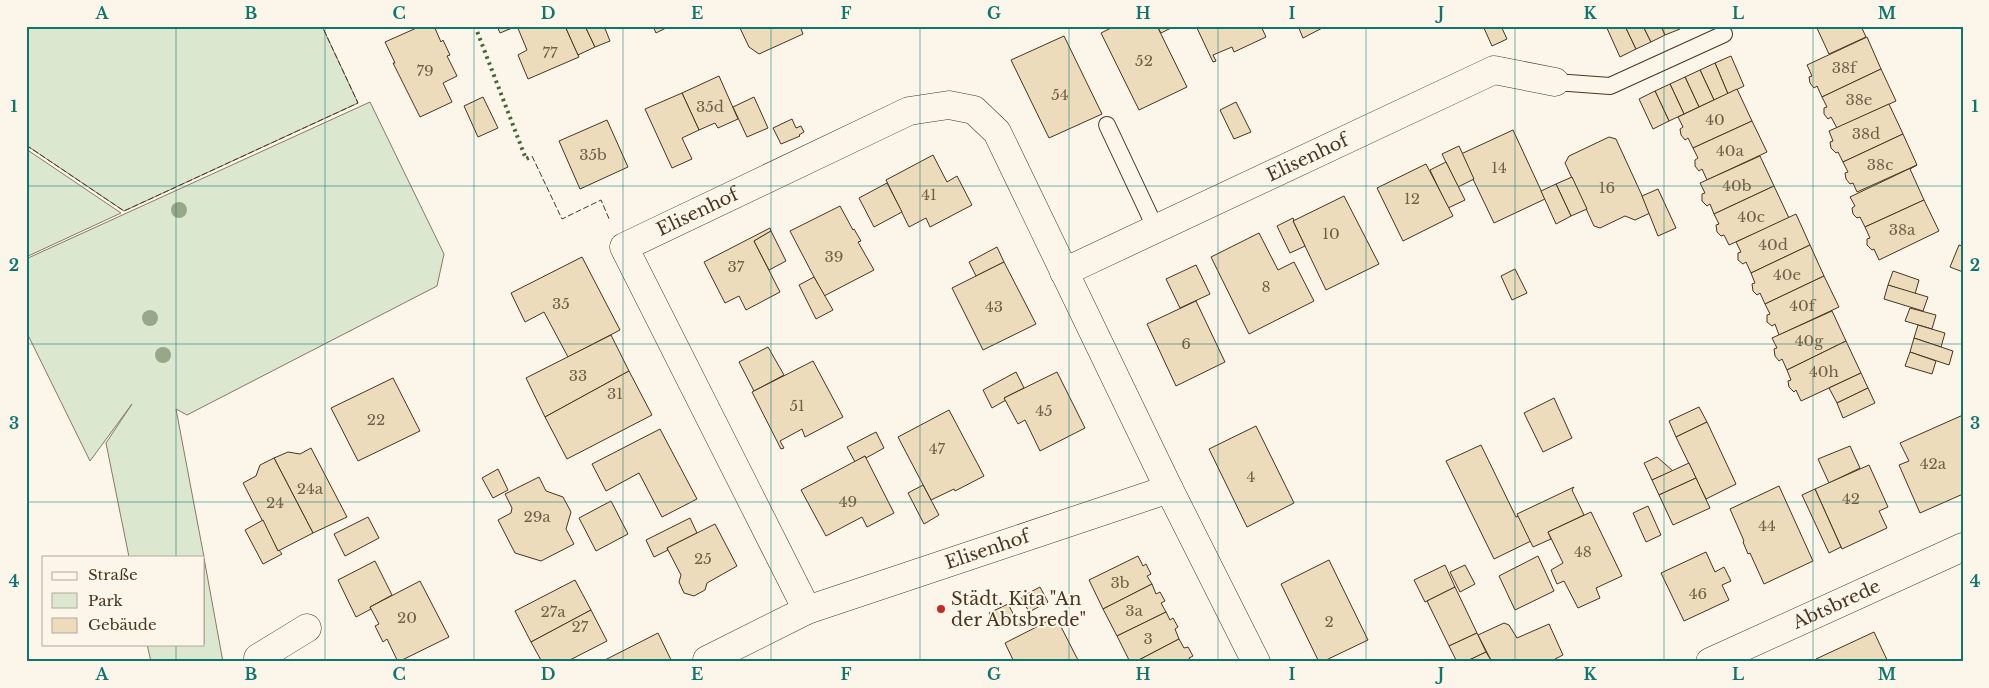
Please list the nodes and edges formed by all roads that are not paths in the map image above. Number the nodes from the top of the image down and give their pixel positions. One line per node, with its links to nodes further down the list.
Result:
1 (1724, 34): 2 (lane)
2 (1555, 82): 4 (street, Elisenhof)
3 (1107, 125): 4 (lane)
4 (1156, 229): 5 (street, Elisenhof)
5 (1064, 272): 6 (street, Elisenhof); 8 (street, Elisenhof)
6 (1169, 490): 8 (street, Elisenhof); 12 (street, Elisenhof)
7 (1963, 547): 13 (street, Abtsbrede)
8 (808, 610): 10 (street, Elisenhof)
9 (307, 628): 11 (street)
10 (707, 660)
11 (259, 662)
12 (1256, 662)
13 (1710, 662)

